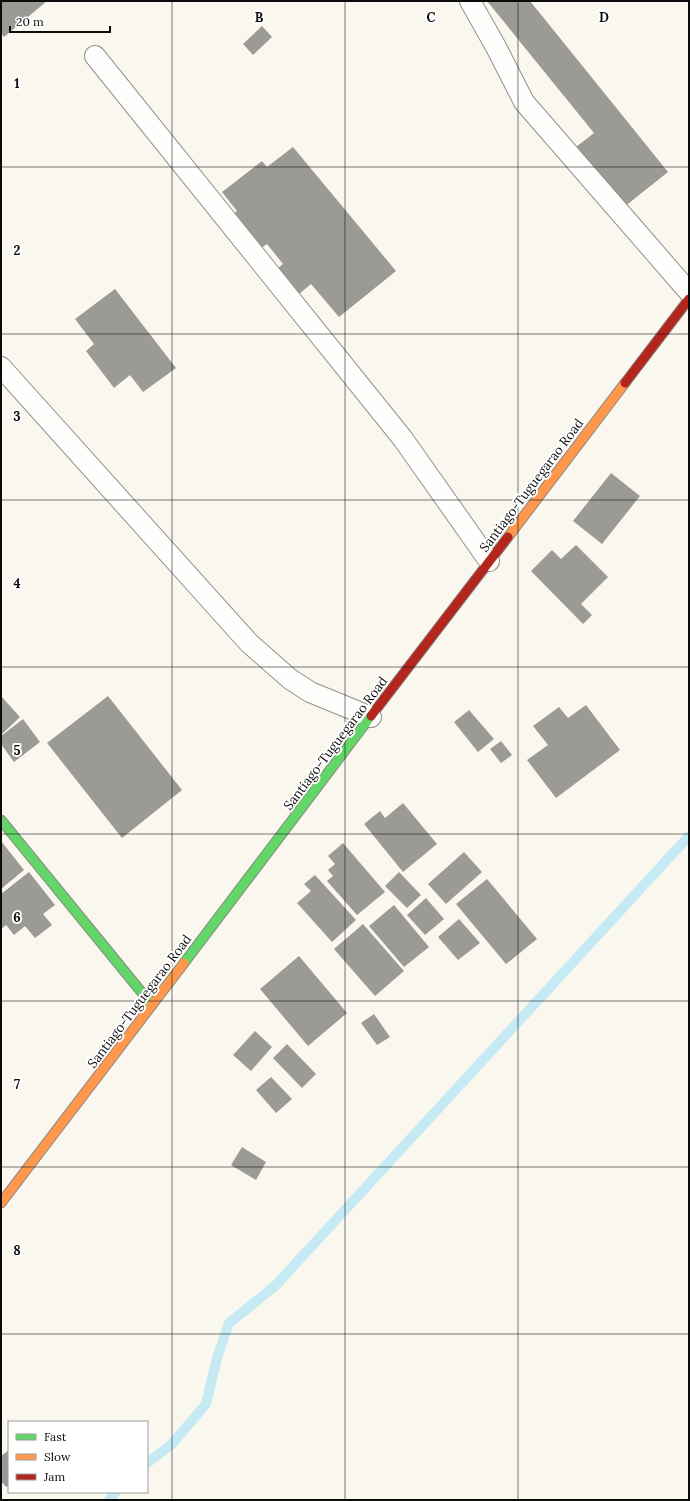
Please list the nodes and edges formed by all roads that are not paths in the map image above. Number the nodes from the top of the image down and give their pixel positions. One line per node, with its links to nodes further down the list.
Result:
1 (470, 1): 3 (lane)
2 (94, 56): 6 (lane)
3 (689, 292)
4 (689, 299): 6 (main road, Santiago-Tuguegarao Road)
5 (1, 367): 7 (lane)
6 (489, 562): 7 (main road, Santiago-Tuguegarao Road)
7 (371, 717): 9 (main road, Santiago-Tuguegarao Road)
8 (1, 820): 9 (main road)
9 (152, 1005): 10 (main road, Santiago-Tuguegarao Road)
10 (1, 1203)

